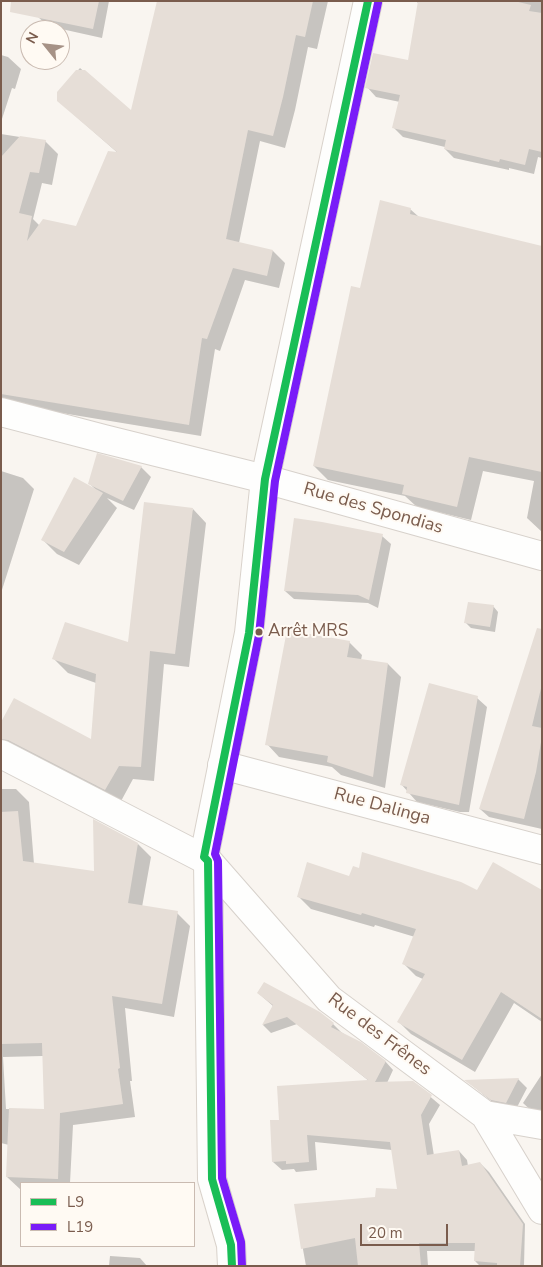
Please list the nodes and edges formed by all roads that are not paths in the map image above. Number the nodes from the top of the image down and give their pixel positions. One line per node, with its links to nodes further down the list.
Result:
1 (368, 1): 3 (street)
2 (1, 412): 3 (street, Rue des Spondias)
3 (265, 479): 4 (street, Rue des Spondias); 6 (street)
4 (542, 556)
5 (1, 754): 8 (street)
6 (222, 765): 7 (street, Rue Dalinga); 8 (street)
7 (542, 850)
8 (208, 861): 9 (street, Rue des Frênes); 12 (street)
9 (485, 1114): 10 (street); 11 (street, Rue des Frênes)
10 (542, 1125)
11 (542, 1210)
12 (232, 1266)

